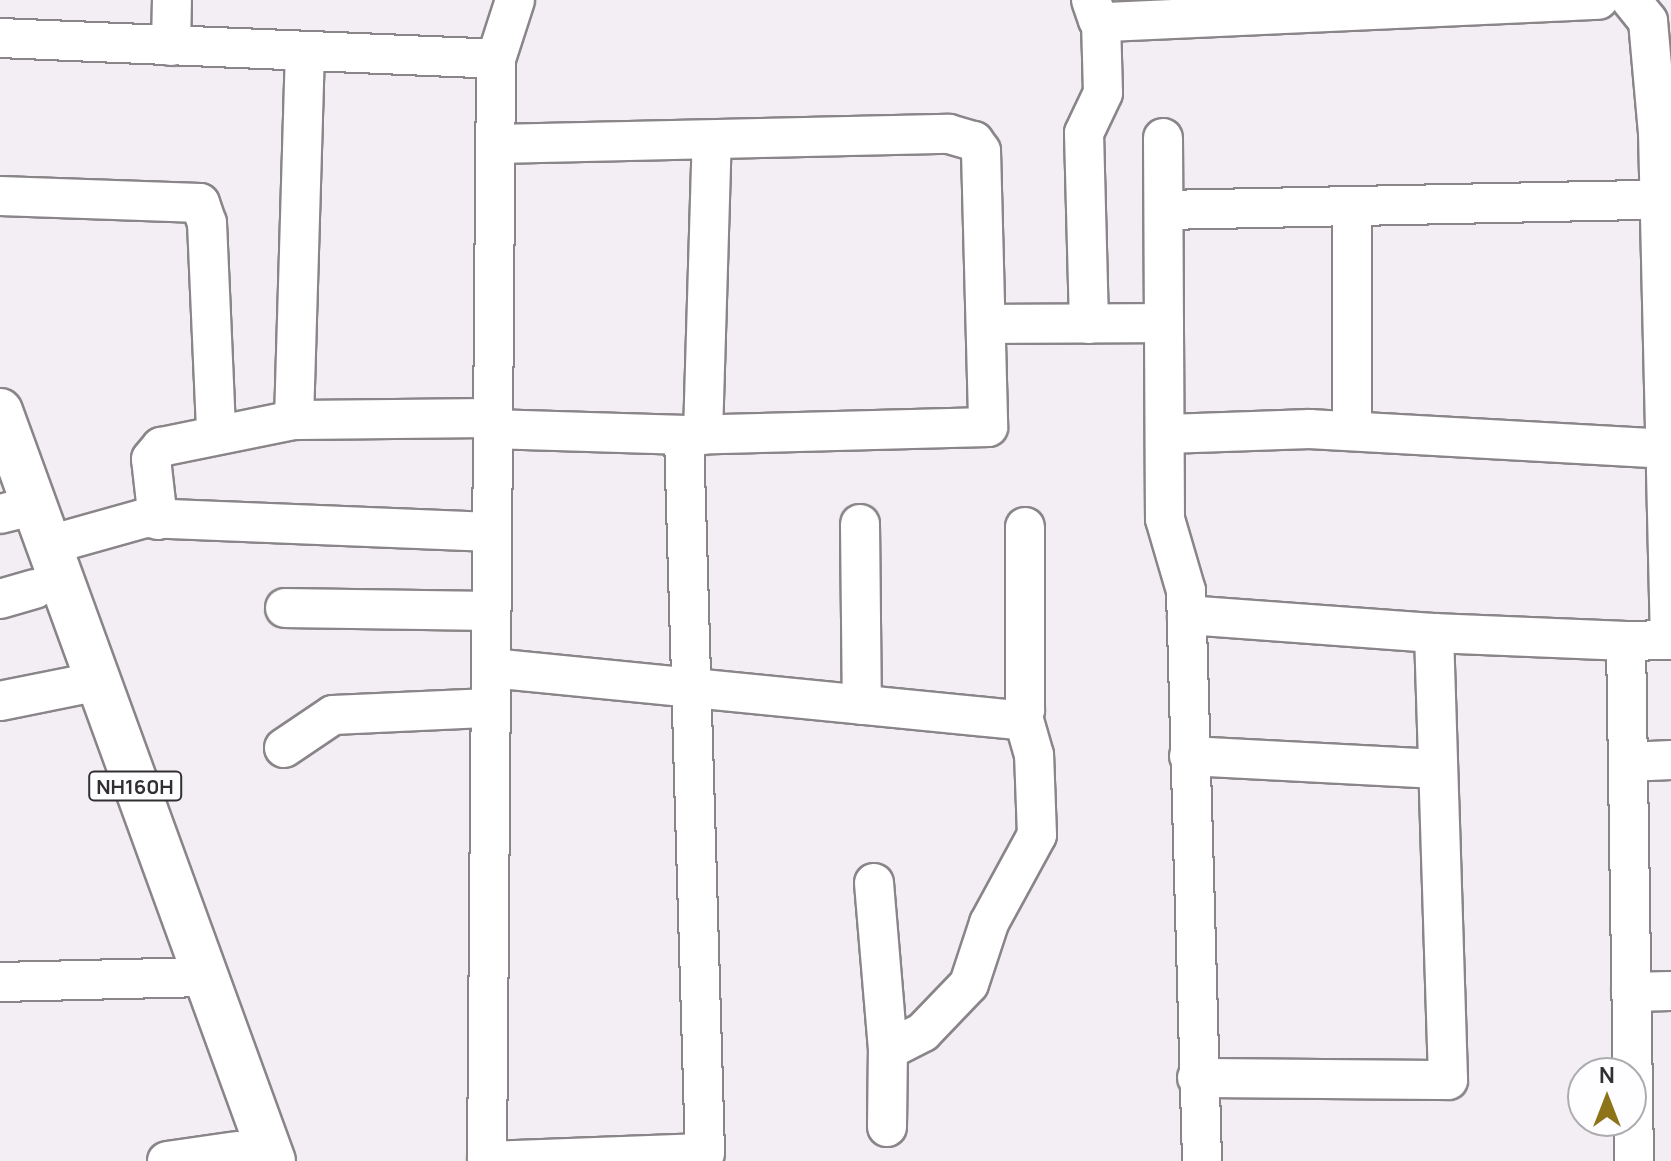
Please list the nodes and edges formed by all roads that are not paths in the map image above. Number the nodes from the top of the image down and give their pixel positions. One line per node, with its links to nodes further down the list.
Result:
1 (172, 0): 7 (street)
2 (515, 0): 9 (street)
3 (1599, 0): 5 (street)
4 (1631, 0): 14 (street)
5 (1096, 10): 19 (street)
6 (0, 38): 7 (street)
7 (171, 46): 8 (street)
8 (305, 51): 9 (street); 21 (street)
9 (496, 59): 12 (street)
10 (1163, 138): 16 (street)
11 (712, 140): 12 (street); 18 (street); 26 (street)
12 (496, 144): 22 (street)
13 (0, 196): 23 (street)
14 (1662, 200): 15 (street); 27 (street)
15 (1352, 206): 16 (street); 24 (street)
16 (1164, 210): 17 (street)
17 (1164, 323): 19 (street); 25 (street)
18 (990, 324): 19 (street); 26 (street)
19 (1089, 324)
20 (0, 411): 28 (highway, NH160H)
21 (294, 420): 22 (street); 23 (street)
22 (493, 423): 26 (street); 32 (street)
23 (216, 430): 29 (street)
24 (1352, 431): 25 (street); 27 (street)
25 (1165, 434): 37 (street)
26 (693, 435): 43 (street)
27 (1667, 449): 33 (street)
28 (18, 513): 29 (street); 34 (highway, NH160H); 42 (highway, NH160H)
29 (158, 520): 32 (street)
30 (860, 524): 45 (street)
31 (1025, 527): 47 (street)
32 (492, 532): 36 (street)
33 (1670, 569): 39 (street)
34 (18, 594): 42 (highway, NH160H)
35 (285, 608): 36 (street)
36 (491, 611): 41 (street)
37 (1187, 615): 38 (street); 49 (street)
38 (1434, 633): 40 (street); 52 (street)
39 (1670, 640): 40 (street)
40 (1626, 641): 51 (street)
41 (491, 668): 43 (street); 46 (street)
42 (82, 685): 44 (street); 54 (highway, NH160H)
43 (691, 688): 45 (street); 62 (street)
44 (0, 701)
45 (862, 705): 47 (street)
46 (490, 708): 48 (street); 64 (street)
47 (1023, 717): 58 (street)
48 (284, 748)
49 (1189, 756): 52 (street); 59 (street)
50 (1671, 760): 51 (street)
51 (1628, 762): 57 (street)
52 (1438, 769): 59 (street)
53 (874, 883): 58 (street)
54 (192, 977): 55 (street); 61 (highway, NH160H)
55 (0, 982)
56 (1671, 991): 57 (street)
57 (1631, 992): 66 (street)
58 (888, 1050): 60 (street)
59 (1197, 1078): 65 (street)
60 (887, 1127)
61 (250, 1158): 63 (street)
62 (552, 1160): 64 (street)
63 (167, 1161)
64 (487, 1161)
65 (1202, 1161)
66 (1634, 1161)

